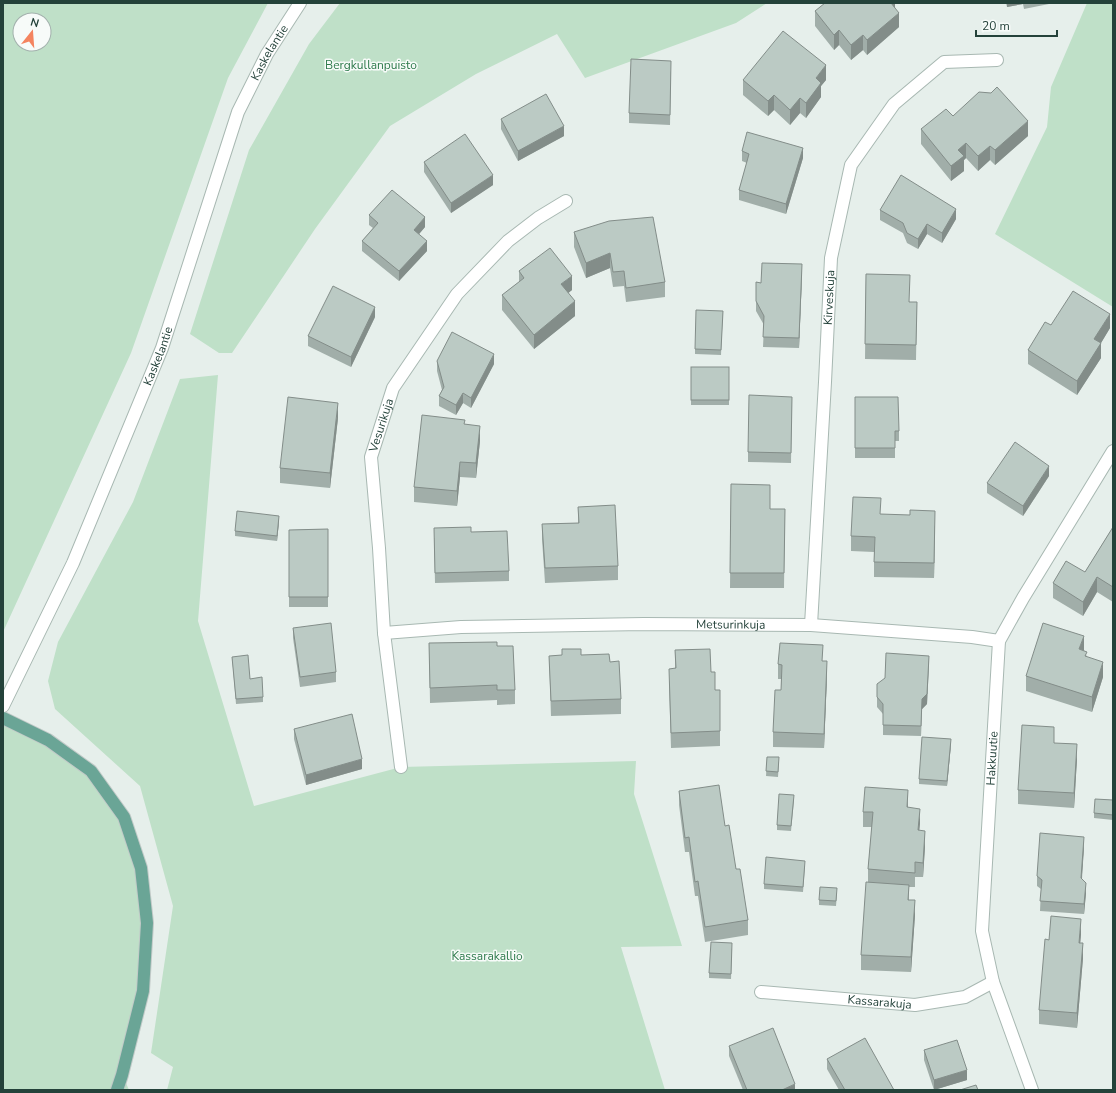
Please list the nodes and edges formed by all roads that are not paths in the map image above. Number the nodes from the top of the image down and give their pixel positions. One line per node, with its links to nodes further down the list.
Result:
1 (300, 3): 8 (street, Kaskelantie)
2 (997, 60): 5 (street, Kirveskuja)
3 (566, 201): 6 (street, Vesurikuja)
4 (1113, 451): 7 (street, Hakkuutie)
5 (811, 625): 6 (street, Metsurinkuja); 7 (street, Metsurinkuja)
6 (384, 634): 10 (street, Vesurikuja)
7 (999, 641): 11 (street, Hakkuutie)
8 (3, 706)
9 (3, 718): 13 (main road)
10 (401, 767)
11 (993, 982): 12 (street, Kassarakuja); 14 (street, Hakkuutie)
12 (761, 992)
13 (117, 1090)
14 (1032, 1090)

